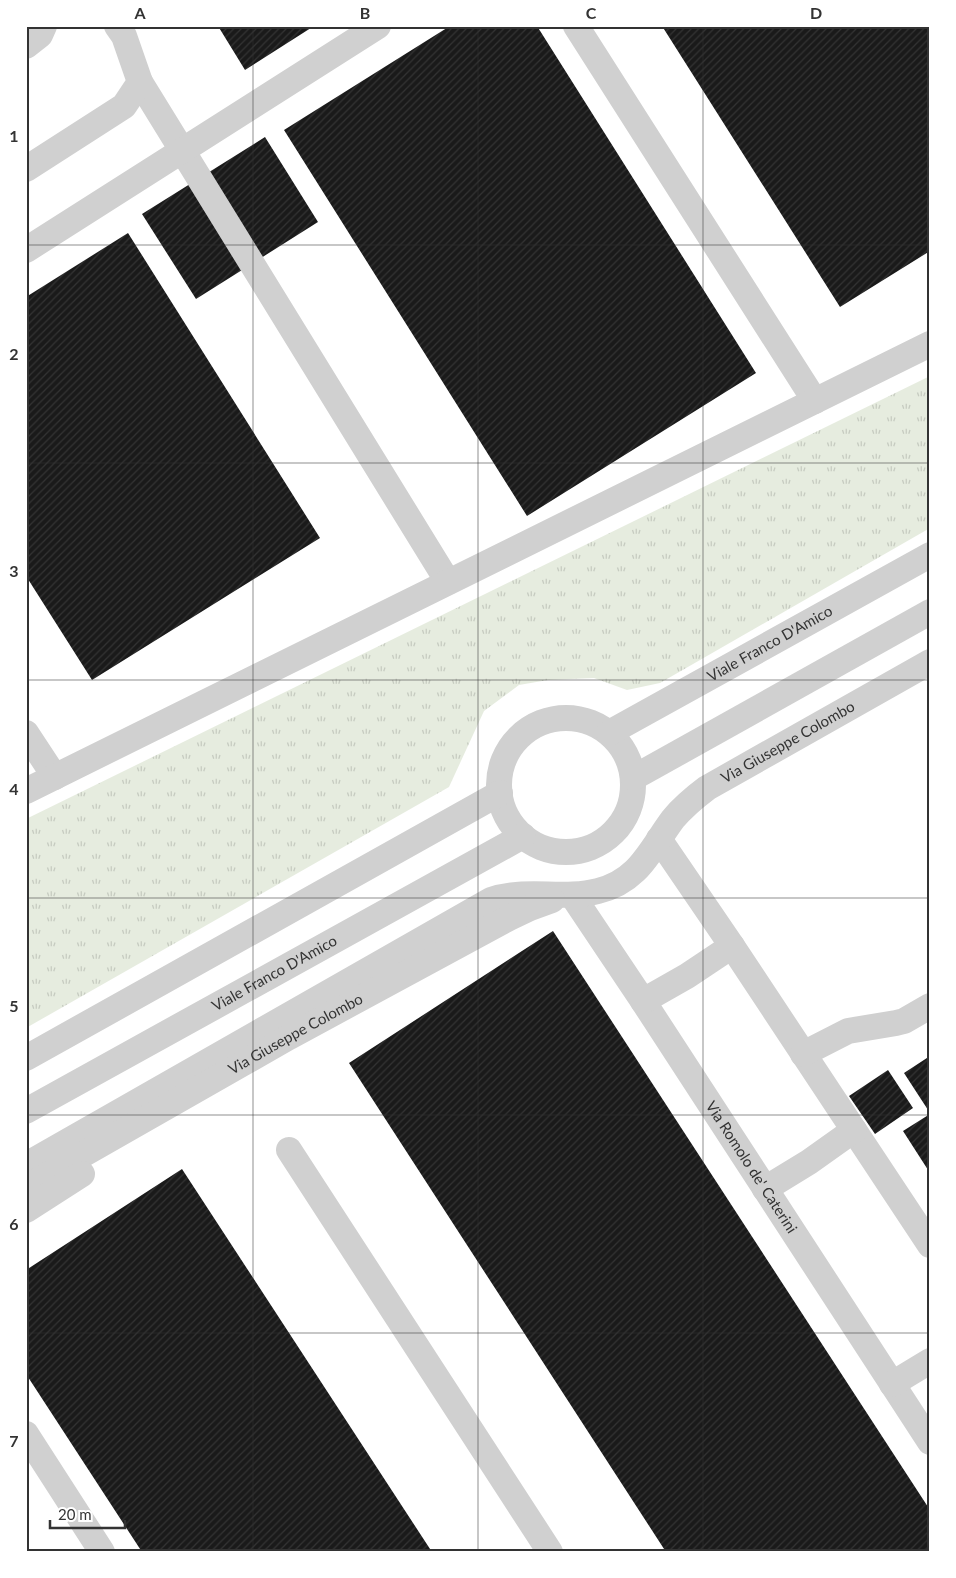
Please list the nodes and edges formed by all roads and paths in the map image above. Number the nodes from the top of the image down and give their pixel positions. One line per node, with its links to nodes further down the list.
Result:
1 (44, 26): 5 (street)
2 (117, 26): 6 (street)
3 (378, 26): 8 (street)
4 (576, 26): 10 (street)
5 (26, 46)
6 (140, 82): 7 (street); 12 (street)
7 (26, 169)
8 (26, 250)
9 (930, 344): 10 (street)
10 (815, 402): 12 (street)
11 (930, 555): 17 (street, Viale Franco D'Amico)
12 (448, 582): 18 (street)
13 (930, 612): 19 (street)
14 (930, 662): 23 (street, Via Giuseppe Colombo)
15 (930, 683): 23 (street, Via Giuseppe Colombo)
16 (26, 733): 18 (street)
17 (609, 733): 19 (street); 21 (street)
18 (55, 777): 20 (street)
19 (634, 778): 22 (street)
20 (26, 791)
21 (500, 793): 22 (street); 30 (street)
22 (523, 836): 31 (street, Viale Franco D'Amico)
23 (659, 839): 24 (street, Via Giuseppe Colombo); 25 (street)
24 (572, 894): 26 (street, Via Romolo de' Caterini); 28 (street, Via Giuseppe Colombo); 34 (street, Via Giuseppe Colombo)
25 (732, 946): 26 (street); 29 (street)
26 (643, 1001): 36 (street, Via Romolo de' Caterini)
27 (930, 1006): 29 (street)
28 (289, 1037): 35 (street, Via Giuseppe Colombo); 37 (street)
29 (803, 1054): 32 (street)
30 (26, 1058)
31 (26, 1111)
32 (854, 1130): 36 (street); 38 (street)
33 (289, 1150): 44 (street)
34 (26, 1165)
35 (26, 1187)
36 (765, 1188): 40 (street, Via Romolo de' Caterini)
37 (26, 1210)
38 (930, 1245)
39 (930, 1361): 40 (street)
40 (892, 1384): 42 (street, Via Romolo de' Caterini)
41 (26, 1434): 43 (street)
42 (930, 1442)
43 (102, 1552)
44 (550, 1552)

